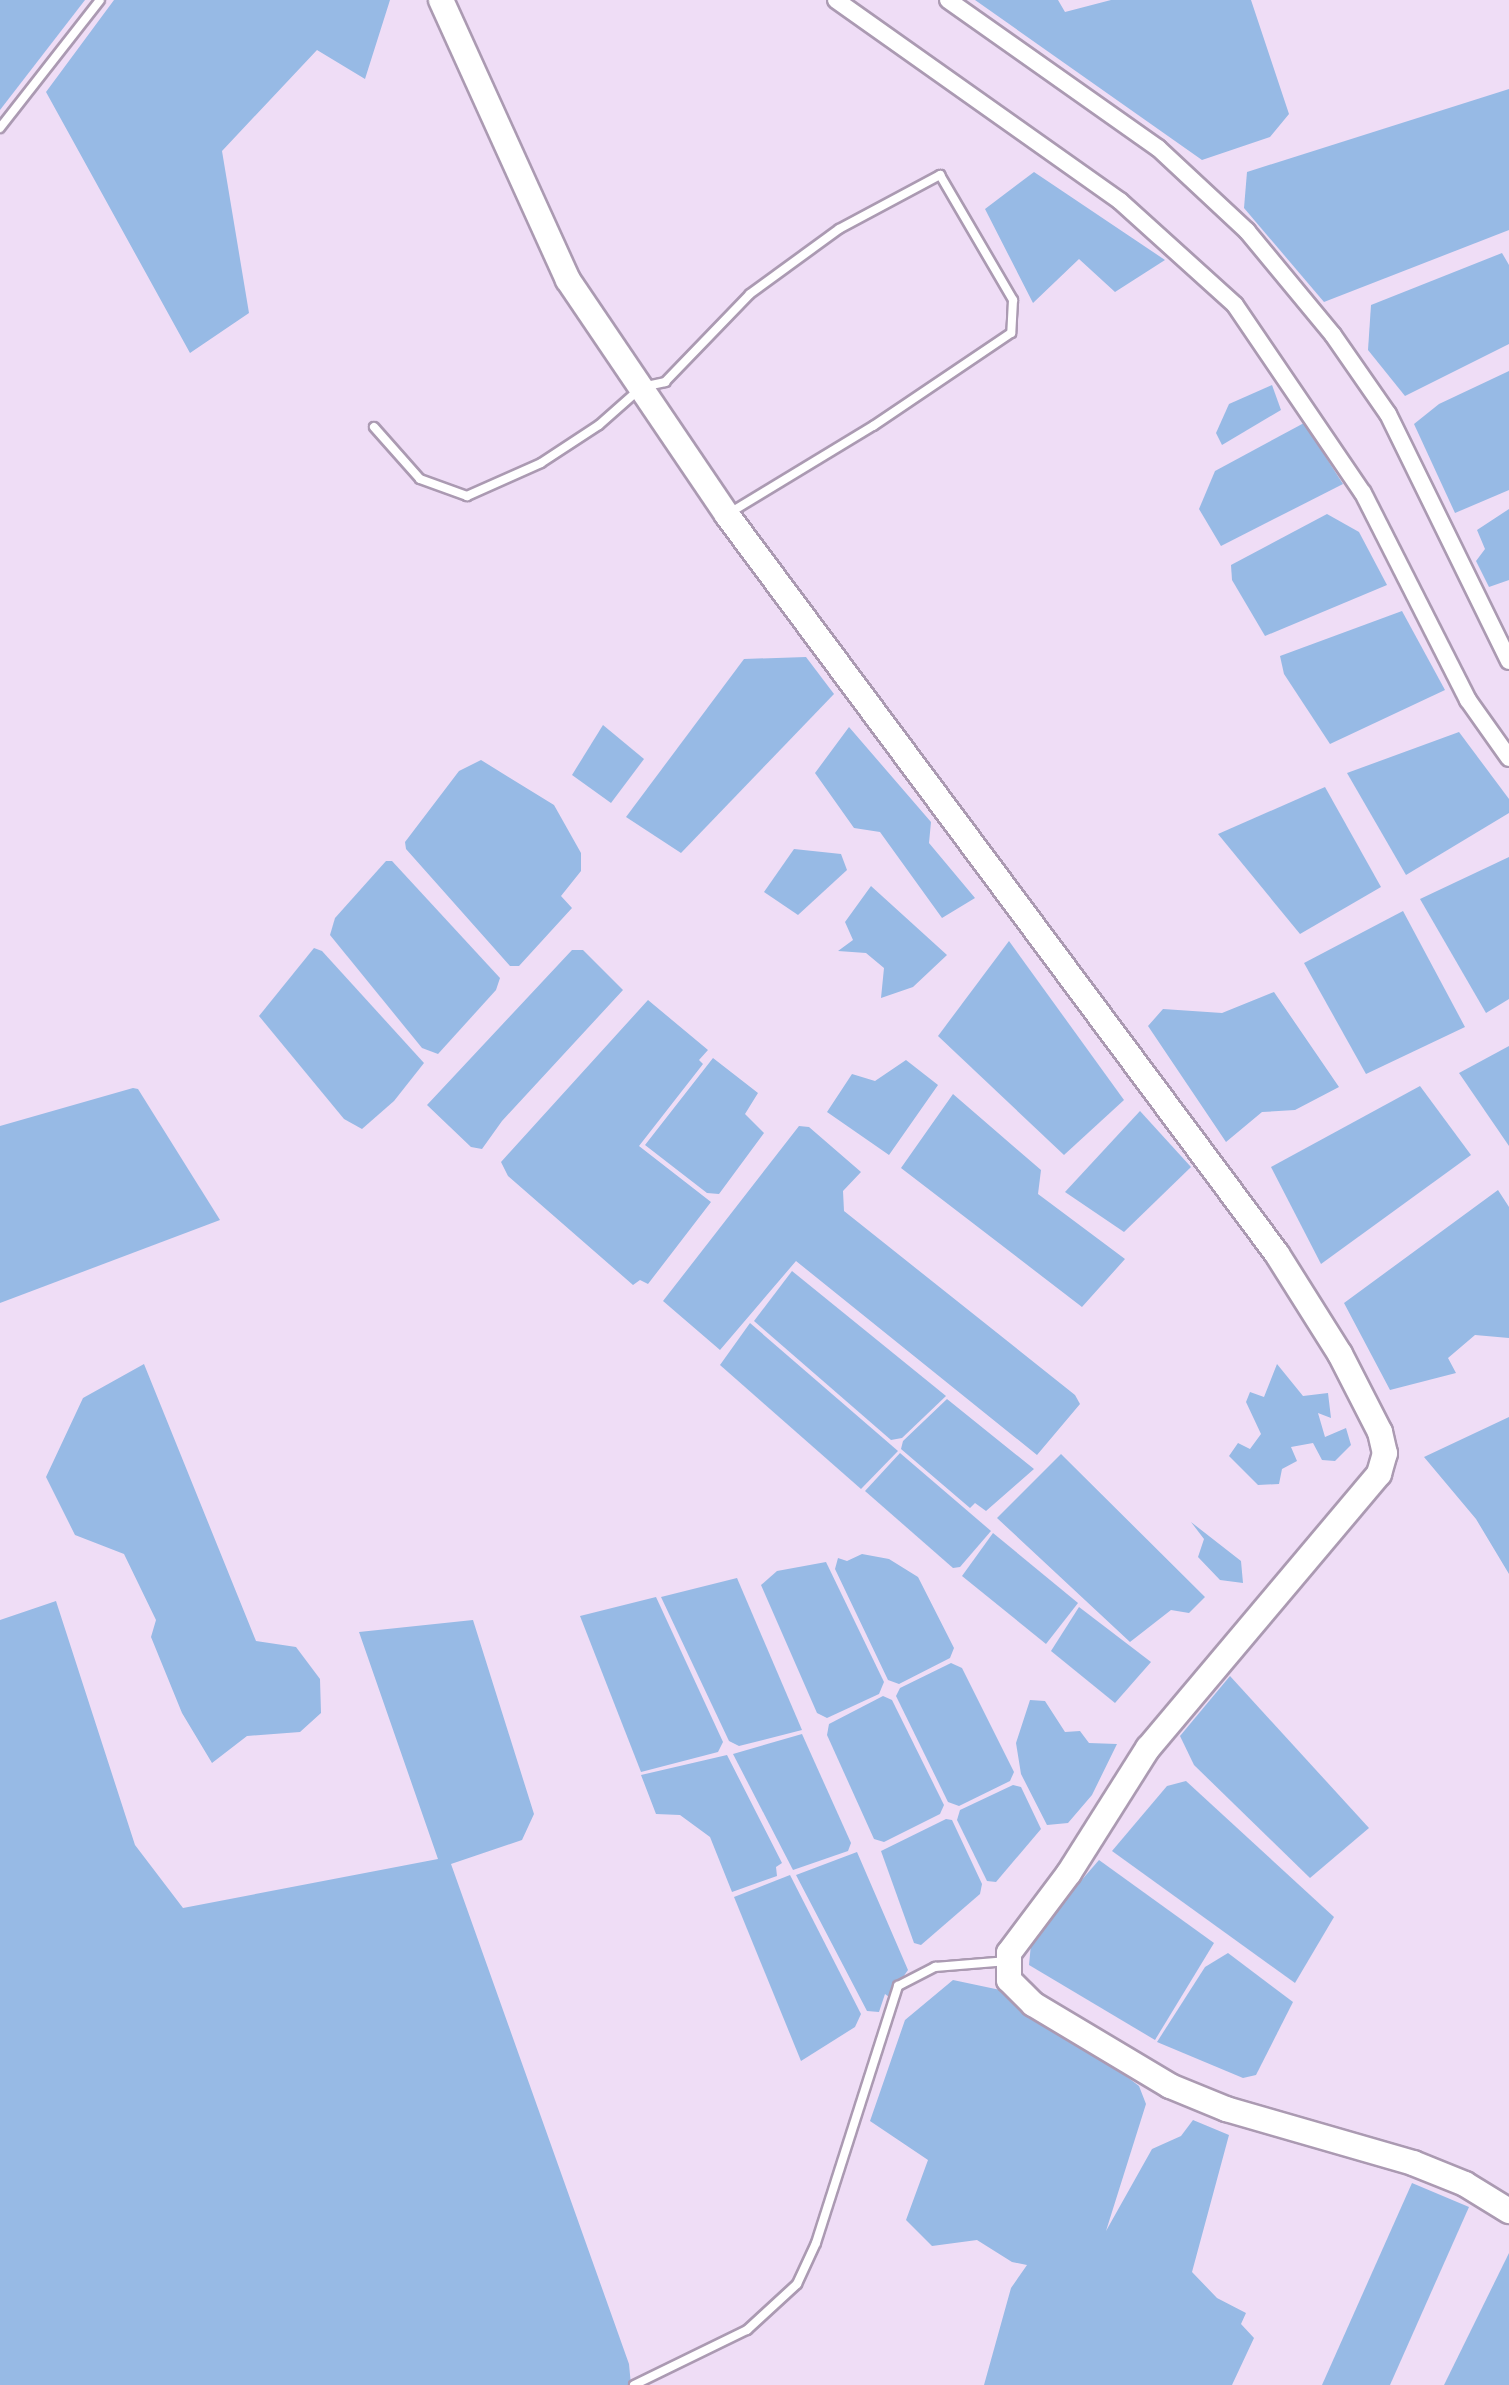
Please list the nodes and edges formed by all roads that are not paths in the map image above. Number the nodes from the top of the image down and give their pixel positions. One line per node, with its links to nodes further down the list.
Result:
1 (100, 0): 5 (lane)
2 (441, 0): 6 (street)
3 (836, 0): 10 (street)
4 (948, 0): 9 (street)
5 (0, 128)
6 (642, 387): 7 (lane); 8 (street); 8 (lane)
7 (374, 427)
8 (727, 515): 11 (street)
9 (1509, 661)
10 (1509, 758)
11 (1009, 1961): 12 (street); 13 (lane)
12 (1509, 2211)
13 (634, 2385)

